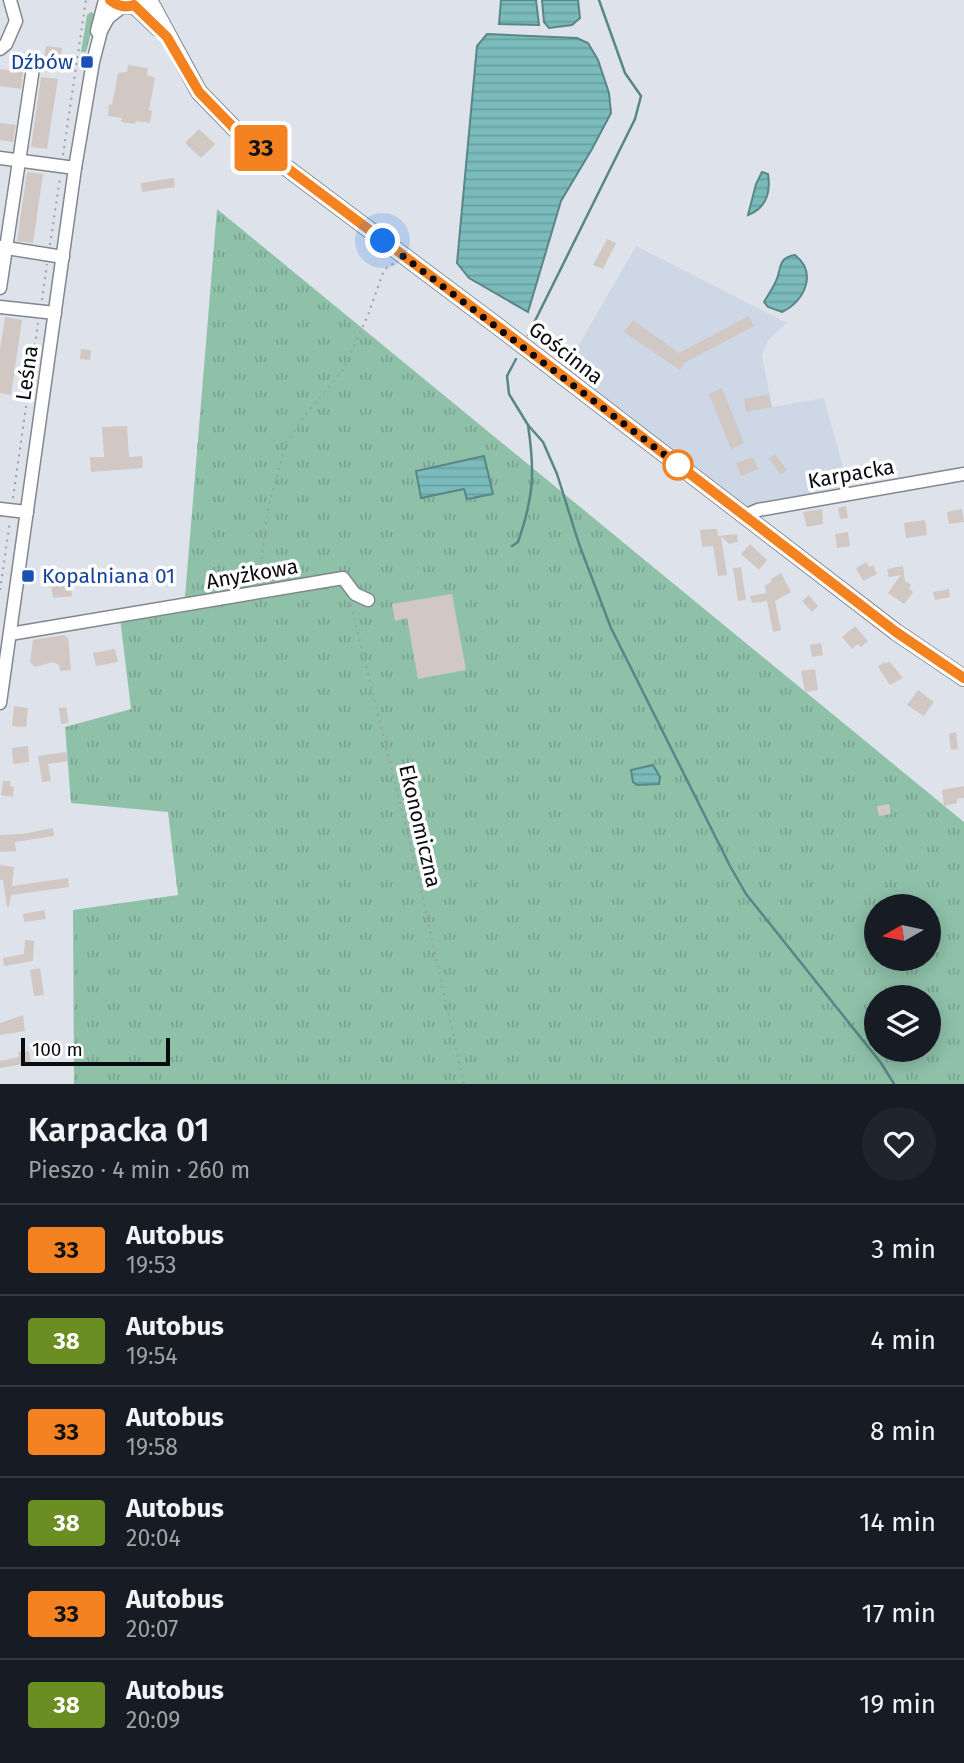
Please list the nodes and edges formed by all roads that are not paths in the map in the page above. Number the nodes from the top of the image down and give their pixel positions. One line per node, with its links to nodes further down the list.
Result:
1 (10, 0): 3 (street)
2 (123, 3): 4 (street, Leśna); 4 (street, Leśna); 17 (main road, Gościnna)
3 (0, 49)
4 (96, 49): 8 (street, Leśna)
5 (33, 68): 7 (street)
6 (0, 158): 7 (street)
7 (20, 161): 8 (street); 9 (street)
8 (75, 168): 10 (street, Leśna)
9 (3, 248): 10 (street); 11 (street)
10 (63, 257): 13 (street, Leśna)
11 (0, 288)
12 (0, 307): 13 (street)
13 (55, 313): 16 (street, Leśna)
14 (964, 474): 17 (street, Karpacka)
15 (6, 509): 16 (street)
16 (27, 512): 19 (street, Leśna)
17 (744, 516): 21 (main road, Gościnna)
18 (368, 600): 20 (street, Anyżkowa)
19 (7, 606): 20 (street, Leśna)
20 (6, 640): 22 (street, Leśna)
21 (964, 678)
22 (0, 703)

